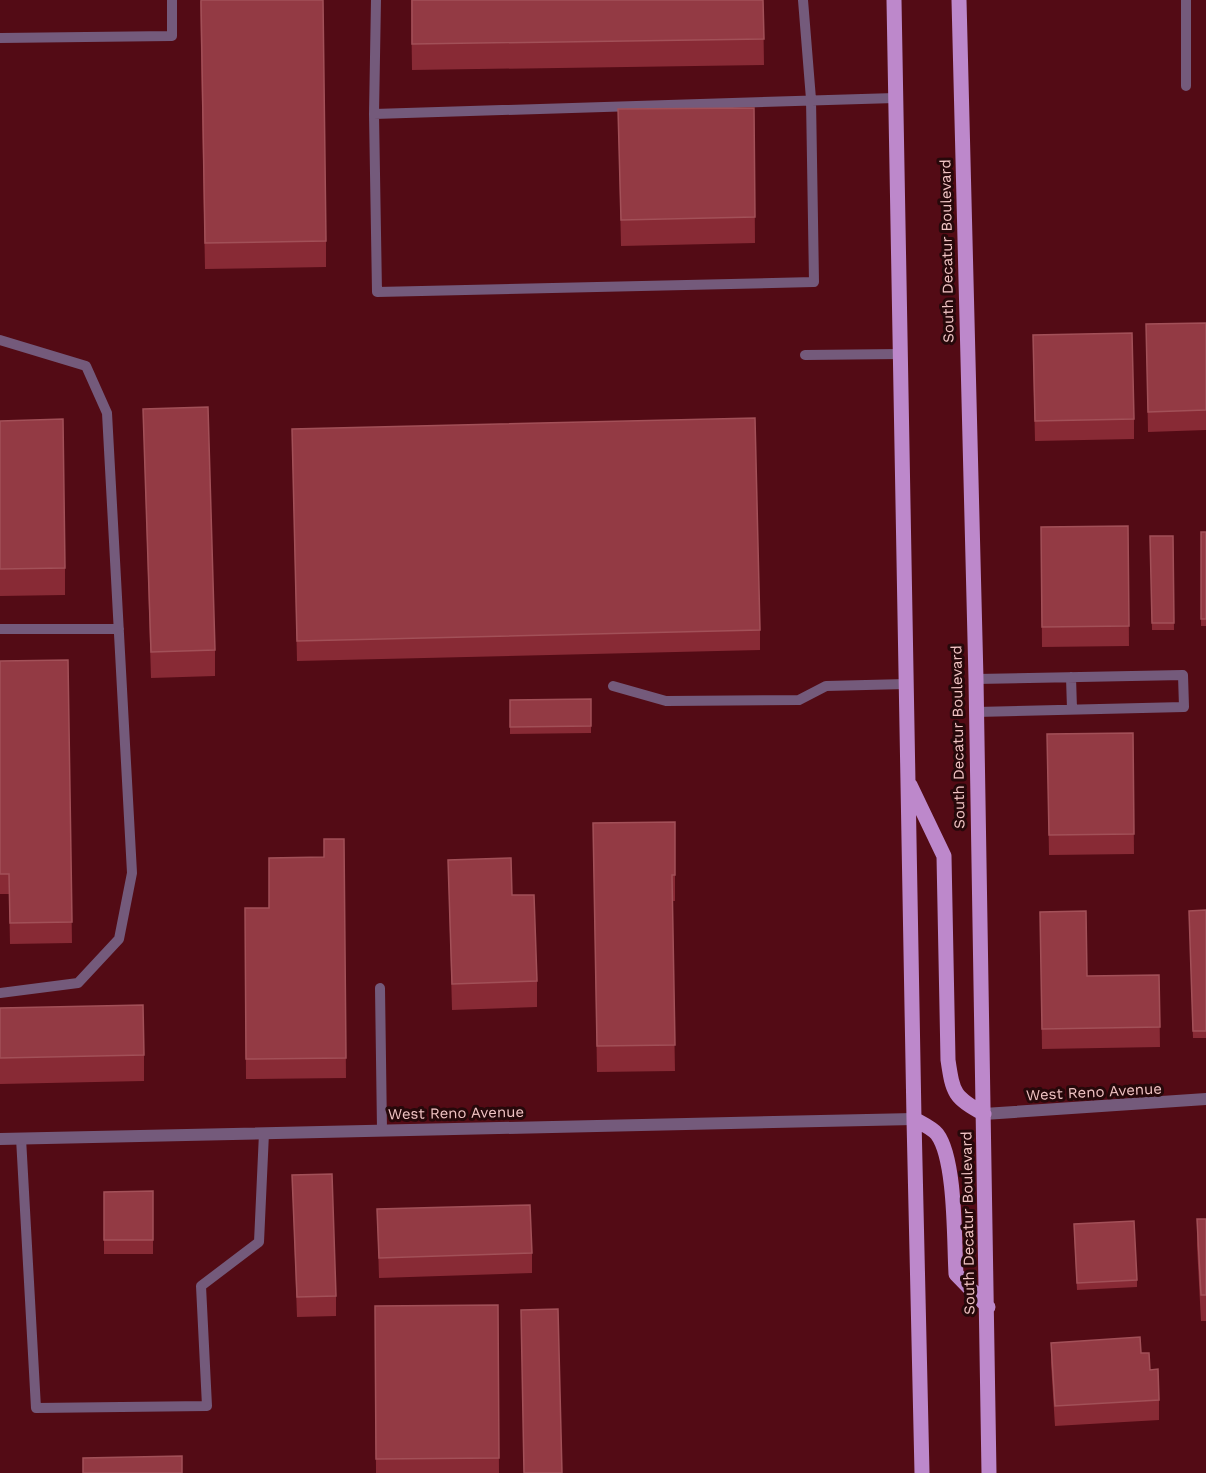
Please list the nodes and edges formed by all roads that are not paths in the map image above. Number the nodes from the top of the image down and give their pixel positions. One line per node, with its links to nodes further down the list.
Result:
1 (172, 0): 7 (lane)
2 (376, 0): 11 (lane)
3 (803, 0): 10 (lane)
4 (894, 0): 9 (main road)
5 (959, 0): 18 (main road, South Decatur Boulevard)
6 (1186, 0): 8 (lane)
7 (0, 38)
8 (1186, 86)
9 (896, 98): 10 (lane); 13 (main road)
10 (811, 99): 11 (lane); 11 (lane)
11 (374, 114)
12 (0, 340): 16 (lane)
13 (900, 354): 14 (lane); 19 (main road)
14 (805, 355)
15 (0, 629): 16 (lane)
16 (119, 629): 25 (lane)
17 (1071, 677): 18 (lane); 21 (lane); 21 (lane)
18 (976, 679): 22 (main road, South Decatur Boulevard)
19 (906, 684): 20 (lane); 23 (main road)
20 (612, 686)
21 (1072, 709): 22 (lane)
22 (976, 712): 27 (main road, South Decatur Boulevard)
23 (908, 780): 27 (main road); 28 (main road)
24 (380, 988): 29 (lane)
25 (0, 993)
26 (1206, 1100): 27 (street, West Reno Avenue)
27 (984, 1114): 33 (main road, South Decatur Boulevard)
28 (914, 1119): 29 (street, West Reno Avenue); 33 (main road); 34 (main road)
29 (382, 1130): 30 (street, West Reno Avenue)
30 (264, 1133): 31 (street, West Reno Avenue); 31 (lane)
31 (21, 1138): 32 (street, West Reno Avenue)
32 (0, 1139)
33 (988, 1307): 35 (main road, South Decatur Boulevard)
34 (922, 1473)
35 (989, 1473)

